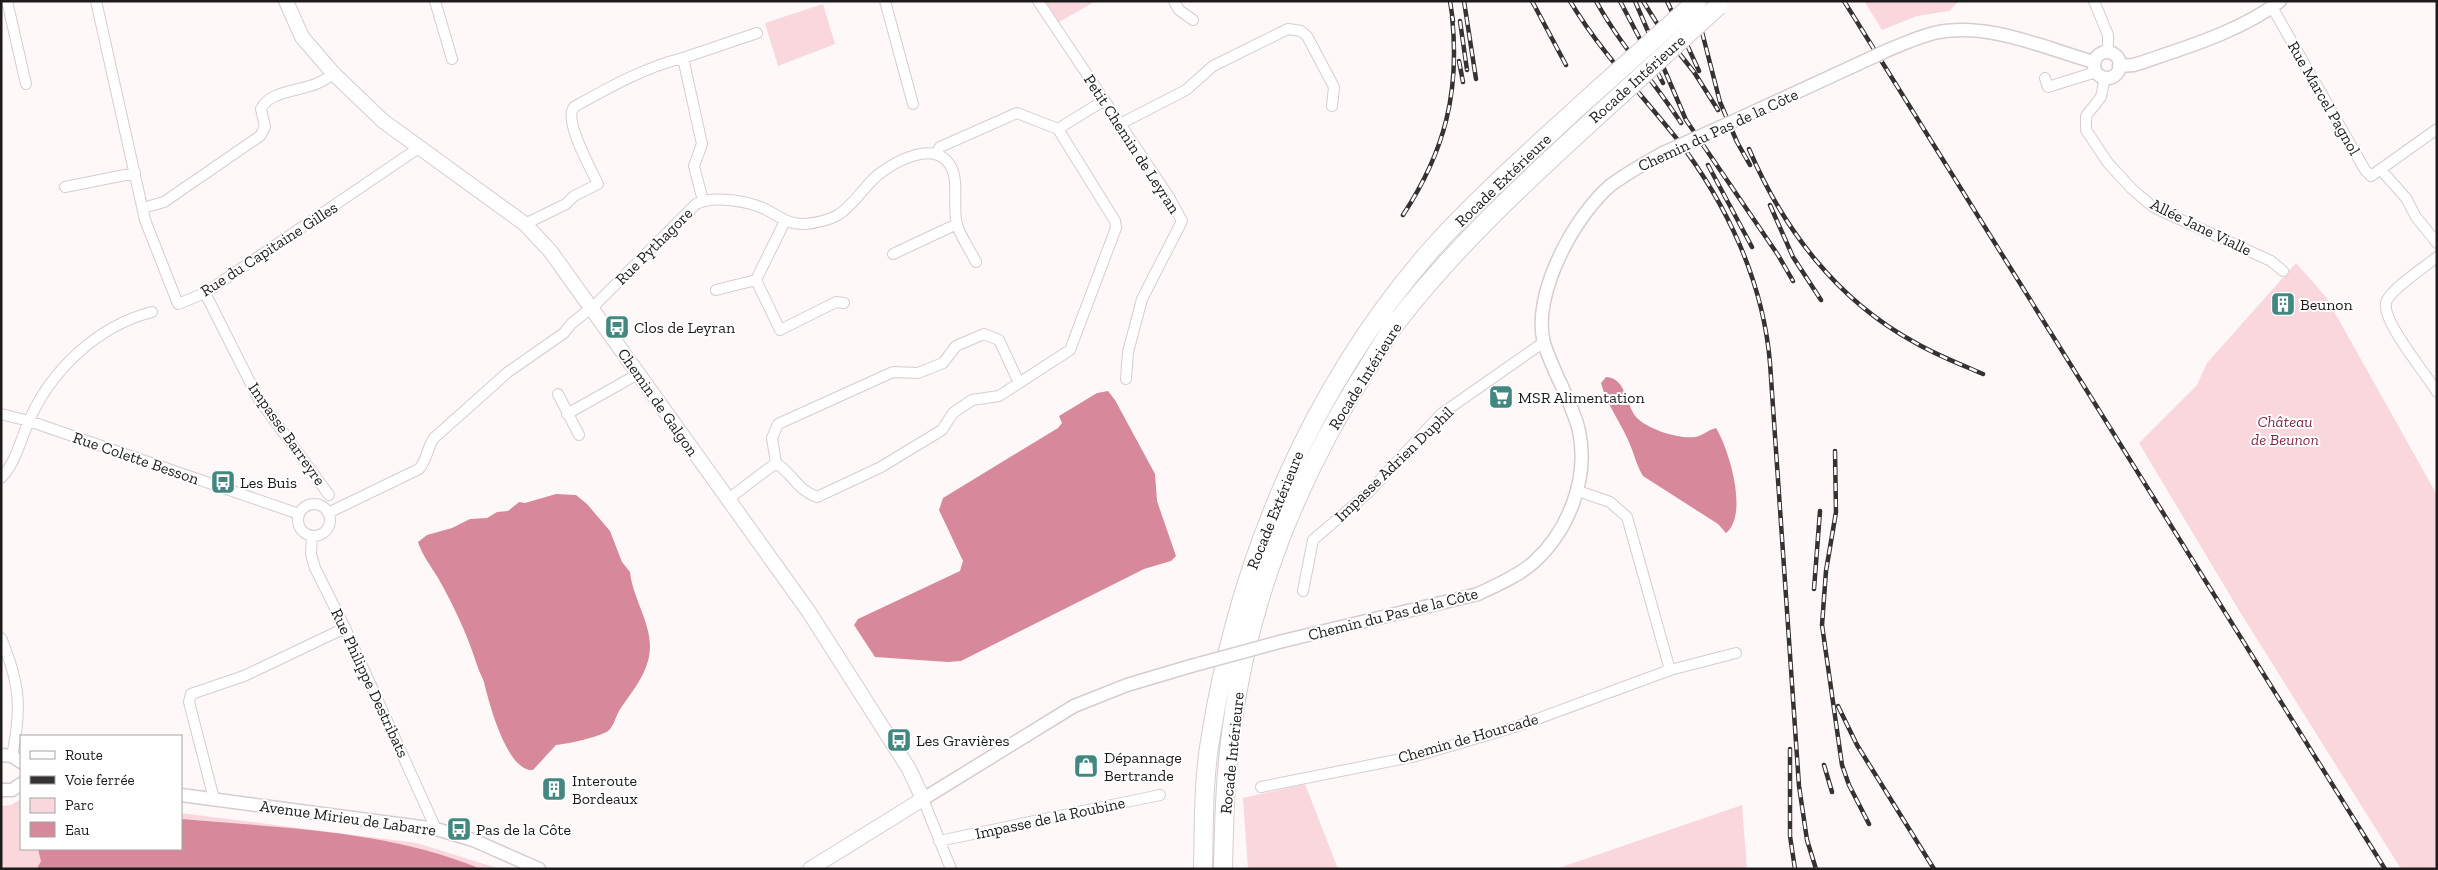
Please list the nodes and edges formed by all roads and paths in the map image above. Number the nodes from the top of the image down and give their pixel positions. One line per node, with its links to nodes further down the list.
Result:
1 (7, 1): 21 (street)
2 (96, 1): 31 (street, Rue du Capitaine Gilles)
3 (286, 1): 19 (main road, Chemin de Galgon)
4 (436, 1): 16 (street)
5 (885, 1): 23 (street)
6 (1038, 1): 22 (street, Petit Chemin de Leyran)
7 (1174, 1): 12 (street)
8 (1697, 1): 85 (highway, Rocade Extérieure, bridge)
9 (2094, 1): 14 (street)
10 (1721, 4): 86 (highway, Rocade Intérieure, bridge)
11 (2276, 4): 17 (street); 30 (street, Rue Marcel Pagnol)
12 (1193, 20)
13 (757, 33): 15 (street)
14 (2108, 52): 17 (street); 18 (street)
15 (683, 58): 33 (street); 36 (street)
16 (452, 59)
17 (2119, 66): 18 (street)
18 (2098, 70): 20 (street); 42 (street, Allée Jane Vialle); 49 (street, Chemin du Pas de la Côte, bridge)
19 (333, 73): 28 (main road, Chemin de Galgon); 34 (street)
20 (2045, 78)
21 (26, 84)
22 (1104, 101): 25 (street, Petit Chemin de Leyran); 26 (street)
23 (913, 104)
24 (1332, 106): 25 (street)
25 (1120, 124): 51 (street, Petit Chemin de Leyran)
26 (1058, 129): 29 (street); 52 (street)
27 (2437, 129): 30 (street)
28 (420, 148): 36 (main road, Chemin de Galgon); 45 (street, Rue du Capitaine Gilles)
29 (936, 154): 35 (street, Rue Pythagore); 37 (street)
30 (2382, 170): 38 (street)
31 (135, 173): 32 (street); 34 (street, Rue du Capitaine Gilles)
32 (65, 187)
33 (703, 201): 35 (street, Rue Pythagore); 47 (street, Rue Pythagore)
34 (142, 208): 45 (street, Rue du Capitaine Gilles)
35 (785, 221): 43 (street)
36 (524, 224): 47 (main road, Chemin de Galgon)
37 (957, 224): 39 (street); 41 (street)
38 (2437, 242)
39 (893, 254)
40 (2437, 257): 53 (street)
41 (976, 262)
42 (2283, 271)
43 (756, 280): 44 (street); 46 (street)
44 (716, 290)
45 (205, 293): 62 (street, Impasse Barreyre)
46 (844, 303)
47 (591, 308): 50 (main road, Chemin de Galgon); 64 (street, Rue Pythagore)
48 (152, 312): 57 (street)
49 (1544, 342): 61 (street, Chemin du Pas de la Côte); 67 (street, Impasse Adrien Duphil)
50 (638, 374): 56 (street); 63 (main road, Chemin de Galgon)
51 (1126, 379)
52 (1019, 383): 59 (street); 59 (street)
53 (2437, 392)
54 (558, 394): 56 (street)
55 (1, 414): 57 (street, Rue Colette Besson)
56 (567, 414): 58 (street)
57 (29, 421): 60 (street); 65 (street, Rue Colette Besson)
58 (579, 435)
59 (776, 463): 63 (street)
60 (1, 478)
61 (1578, 491): 71 (street); 79 (street, Chemin du Pas de la Côte, bridge)
62 (330, 494)
63 (727, 500): 79 (main road, Chemin de Galgon)
64 (328, 513): 65 (street); 66 (street)
65 (299, 514): 66 (street)
66 (312, 536): 68 (street, Rue Philippe Destribats)
67 (1303, 591)
68 (345, 628): 78 (street); 80 (street, Rue Philippe Destribats)
69 (1, 638): 72 (street)
70 (1736, 653): 71 (street, Chemin de Hourcade)
71 (1670, 670): 74 (street, Chemin de Hourcade)
72 (12, 758)
73 (20, 785): 75 (street)
74 (1261, 787)
75 (1, 790)
76 (1160, 795): 81 (street, Impasse de la Roubine)
77 (182, 796): 78 (street, Avenue Mirieu de Labarre)
78 (214, 799): 80 (street, Avenue Mirieu de Labarre)
79 (923, 799): 81 (street, Chemin de Galgon); 83 (main road, Chemin du Pas de la Côte)
80 (436, 829): 82 (street, Avenue Mirieu de Labarre)
81 (939, 841): 84 (street, Chemin de Galgon)
82 (538, 869)
83 (810, 869)
84 (951, 869)
85 (1204, 869)
86 (1223, 869)

